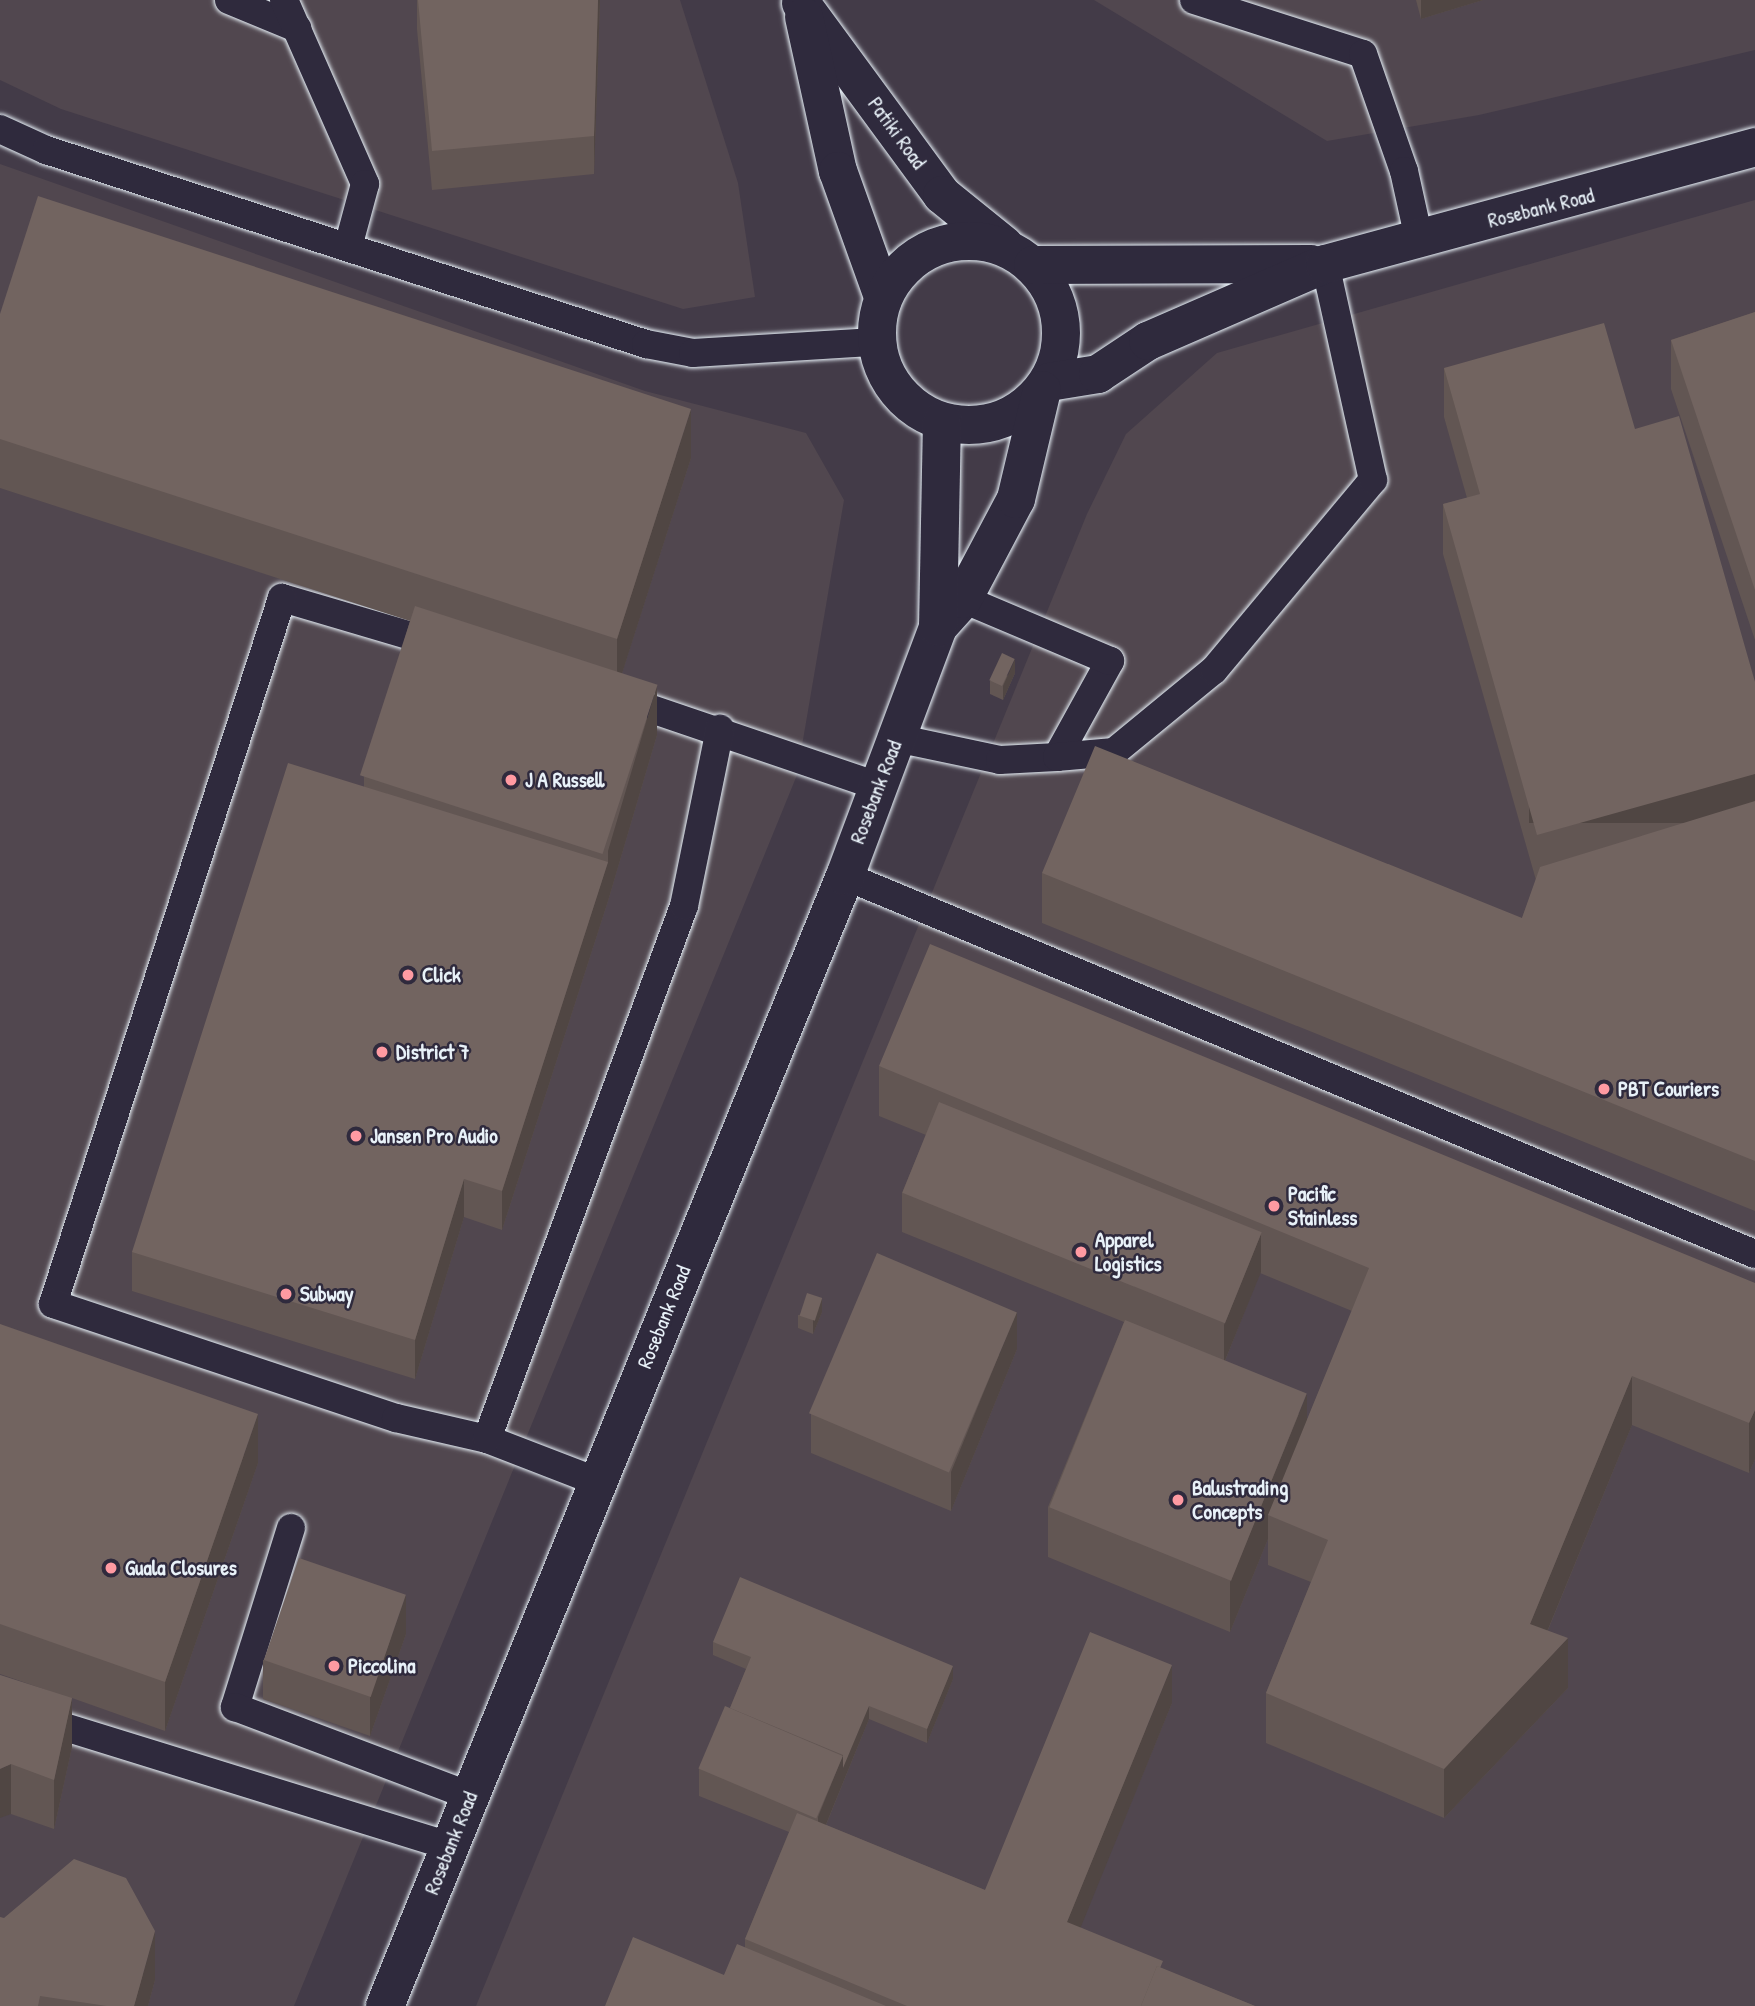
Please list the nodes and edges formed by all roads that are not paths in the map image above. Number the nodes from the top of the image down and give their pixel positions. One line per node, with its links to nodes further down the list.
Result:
1 (229, 0): 5 (lane)
2 (284, 0): 5 (lane)
3 (1194, 0): 8 (lane)
4 (801, 1): 10 (main road, Patiki Road); 12 (main road, Patiki Road)
5 (297, 28): 9 (lane)
6 (0, 129): 9 (lane)
7 (1755, 148): 8 (main road, Rosebank Road)
8 (1419, 239): 11 (main road, Rosebank Road)
9 (348, 247): 13 (lane)
10 (1020, 257): 11 (main road, Rosebank Road); 12 (main road); 14 (main road)
11 (1325, 264): 14 (main road, Rosebank Road); 21 (lane)
12 (883, 297): 13 (main road)
13 (875, 342): 15 (main road)
14 (1046, 386): 15 (main road); 16 (main road, Rosebank Road)
15 (942, 422): 16 (main road, Rosebank Road)
16 (950, 613): 20 (main road, Rosebank Road); 21 (lane)
17 (466, 653): 25 (lane)
18 (598, 692): 19 (lane)
19 (719, 729): 22 (lane); 25 (lane)
20 (896, 738): 21 (lane); 22 (main road, Rosebank Road)
21 (1057, 757)
22 (878, 786): 23 (main road, Rosebank Road)
23 (845, 876): 24 (lane); 26 (main road, Rosebank Road)
24 (1755, 1254)
25 (487, 1439): 26 (lane)
26 (596, 1481): 29 (main road, Rosebank Road)
27 (291, 1528): 29 (lane)
28 (0, 1707): 30 (lane)
29 (470, 1796): 30 (main road, Rosebank Road)
30 (449, 1846): 31 (main road, Rosebank Road)
31 (384, 2006)

